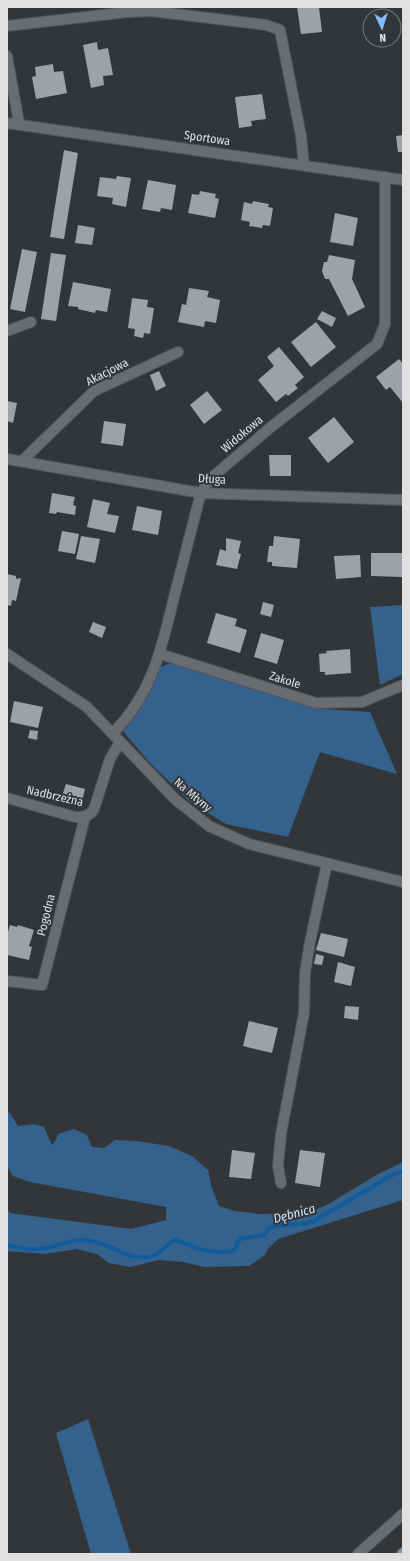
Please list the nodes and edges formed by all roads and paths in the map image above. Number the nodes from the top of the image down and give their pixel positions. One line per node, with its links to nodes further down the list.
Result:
1 (7, 26): 5 (street)
2 (7, 56): 4 (street)
3 (7, 122): 4 (street, Sportowa)
4 (19, 124): 5 (street, Sportowa)
5 (304, 165): 6 (street, Sportowa)
6 (385, 177): 7 (street, Sportowa); 13 (street, Widokowa)
7 (403, 180)
8 (31, 322): 9 (street)
9 (7, 331)
10 (178, 352): 12 (street, Akacjowa)
11 (7, 459): 12 (street, Długa)
12 (22, 461): 13 (street, Długa)
13 (201, 493): 14 (street, Długa); 16 (street, Widokowa)
14 (403, 500)
15 (7, 654): 18 (street, Na Młyny)
16 (160, 654): 17 (street, Zakole); 18 (street, Widokowa)
17 (402, 685)
18 (113, 733): 19 (street, Na Młyny)
19 (120, 742): 21 (street, Nadbrzeżna); 22 (street, Na Młyny)
20 (7, 798): 21 (street, Nadbrzeżna)
21 (85, 818): 24 (street, Pogodna)
22 (327, 863): 23 (street, Na Młyny); 25 (street)
23 (403, 882)
24 (7, 981)
25 (281, 1183)
26 (403, 1514): 27 (street)
27 (358, 1554)

